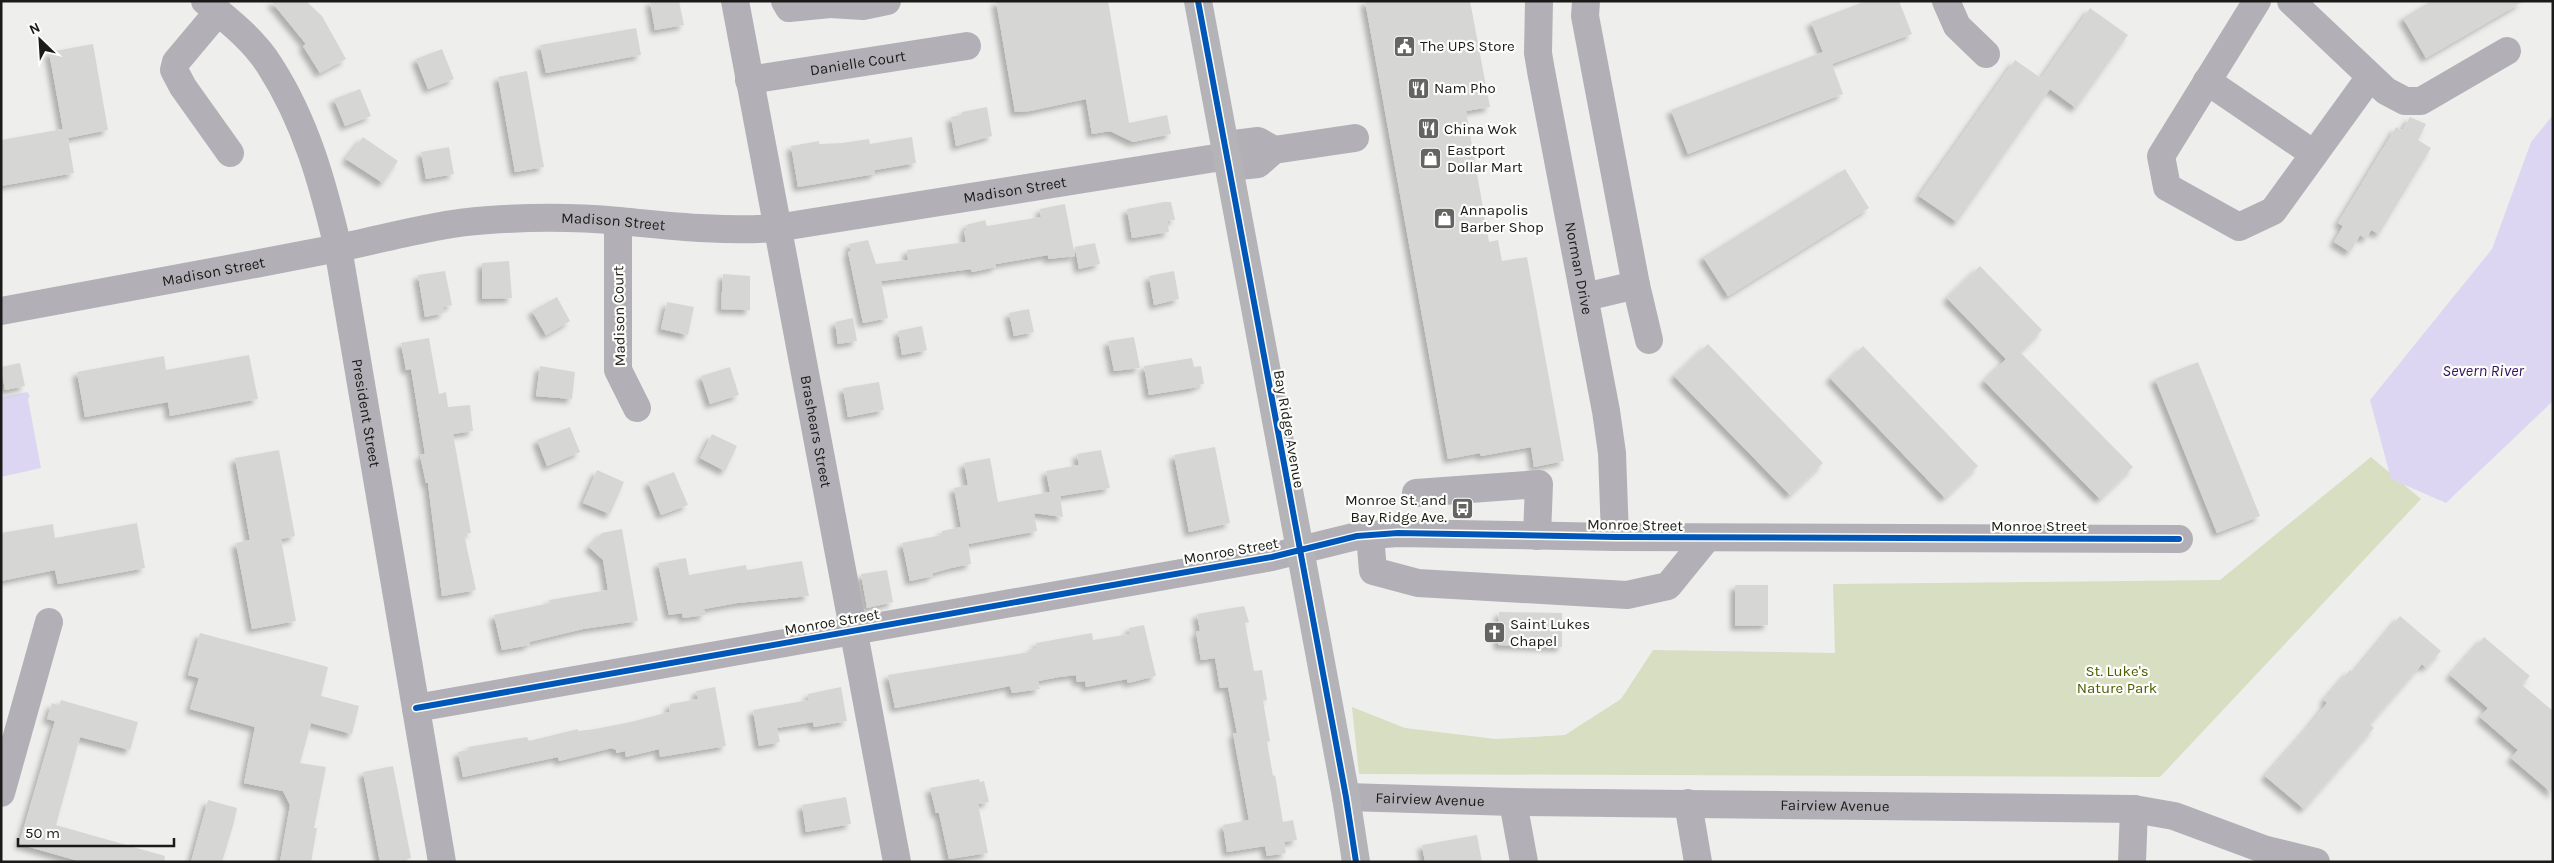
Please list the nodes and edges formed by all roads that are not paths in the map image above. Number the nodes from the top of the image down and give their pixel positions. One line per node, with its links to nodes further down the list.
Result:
1 (735, 1): 16 (street, Brashears Street)
2 (785, 1): 10 (street)
3 (887, 1): 10 (street)
4 (1198, 1): 21 (main road, Bay Ridge Avenue)
5 (1539, 1): 26 (street, Norman Drive)
6 (1586, 1): 25 (street)
7 (1946, 1): 14 (street)
8 (2257, 1): 17 (street)
9 (2291, 1): 15 (street)
10 (831, 3)
11 (211, 6): 19 (street); 24 (street, President Street)
12 (967, 46): 16 (street, Danielle Court)
13 (2507, 52): 15 (street)
14 (1986, 54)
15 (2370, 77): 20 (street)
16 (749, 80): 23 (street, Brashears Street)
17 (2207, 81): 20 (street); 20 (street)
18 (1355, 138): 21 (street, Madison Street)
19 (230, 152)
20 (2314, 154)
21 (1228, 156): 23 (street, Madison Street); 36 (main road, Bay Ridge Avenue)
22 (618, 221): 23 (street, Madison Street); 24 (street, Madison Street); 29 (street, Madison Court)
23 (776, 228): 38 (street, Brashears Street)
24 (338, 248): 27 (street, Madison Street); 39 (street, President Street)
25 (1636, 285): 26 (street); 28 (street)
26 (1585, 297): 33 (street, Norman Drive)
27 (1, 311)
28 (1648, 340)
29 (637, 408)
30 (1416, 493): 32 (street)
31 (1370, 535): 32 (street, Monroe Street); 34 (street); 36 (street, Monroe Street)
32 (1537, 536): 33 (street, Monroe Street)
33 (1615, 537): 34 (street, Monroe Street)
34 (1707, 538): 35 (street, Monroe Street)
35 (2179, 539)
36 (1299, 552): 38 (street, Monroe Street); 41 (main road, Bay Ridge Avenue)
37 (49, 622): 40 (street)
38 (854, 632): 39 (street, Monroe Street); 46 (street, Brashears Street)
39 (416, 708): 45 (street, President Street)
40 (1, 793)
41 (1346, 797): 42 (street, Fairview Avenue); 47 (main road, Bay Ridge Avenue)
42 (1513, 802): 43 (street, Fairview Avenue); 48 (street)
43 (1688, 803): 44 (street, Fairview Avenue); 49 (street)
44 (2134, 809): 50 (street); 51 (street, Fairview Avenue)
45 (442, 862)
46 (897, 862)
47 (1356, 862)
48 (1524, 862)
49 (1698, 862)
50 (2132, 862)
51 (2316, 862)

